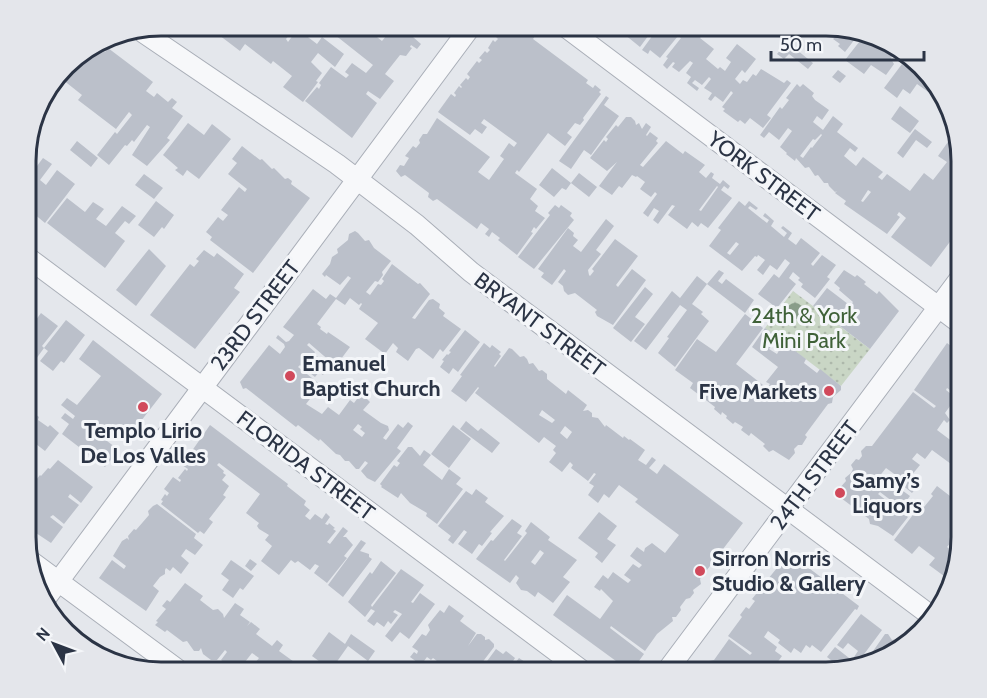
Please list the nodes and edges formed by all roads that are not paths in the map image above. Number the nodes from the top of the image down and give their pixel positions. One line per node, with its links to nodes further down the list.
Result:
1 (464, 36): 4 (street, 23RD STREET)
2 (578, 36): 7 (street, YORK STREET)
3 (150, 37): 4 (street, BRYANT STREET)
4 (356, 179): 9 (street, 23RD STREET); 10 (street, BRYANT STREET)
5 (36, 264): 9 (street, FLORIDA STREET)
6 (951, 291): 7 (street, 24TH STREET)
7 (939, 308): 8 (street, YORK STREET); 10 (street, 24TH STREET)
8 (951, 317)
9 (201, 387): 12 (street, 23RD STREET); 16 (street, FLORIDA STREET)
10 (788, 509): 14 (street, BRYANT STREET); 17 (street, 24TH STREET)
11 (40, 568): 12 (street)
12 (58, 581): 13 (street, 23RD STREET); 15 (street)
13 (50, 593)
14 (926, 612)
15 (167, 662)
16 (572, 662)
17 (673, 662)

